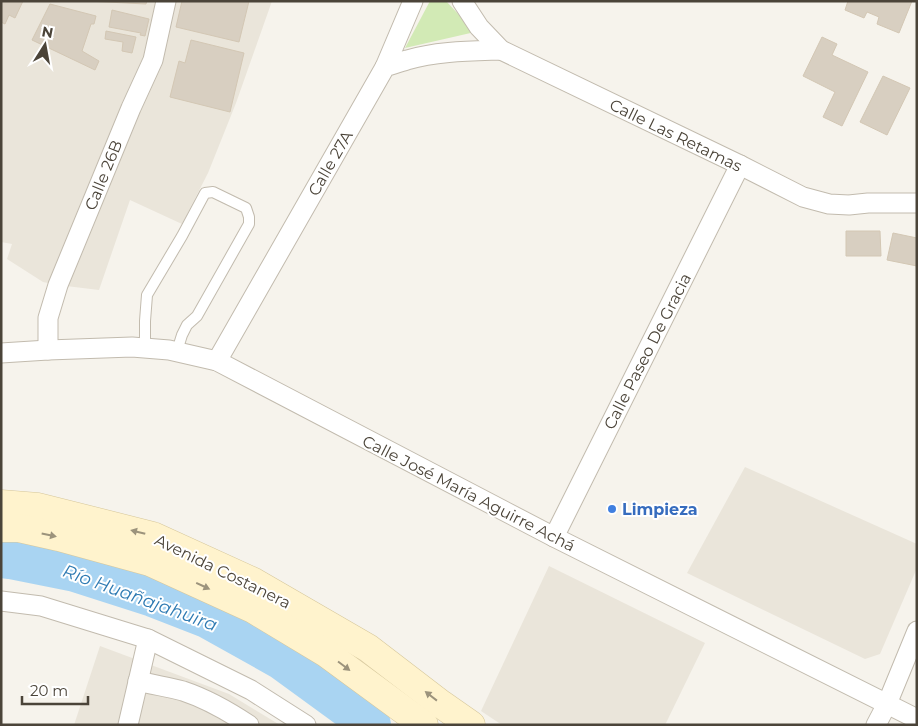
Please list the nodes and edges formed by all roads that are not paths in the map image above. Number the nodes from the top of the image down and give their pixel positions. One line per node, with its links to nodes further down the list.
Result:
1 (166, 1): 9 (street, Calle 26B)
2 (413, 1): 5 (street, Calle 27A)
3 (462, 1): 4 (street, Calle Las Retamas)
4 (501, 50): 5 (street); 6 (street, Calle Las Retamas)
5 (384, 68): 12 (street, Calle 27A)
6 (740, 166): 7 (street, Calle Las Retamas); 15 (street, Calle Paseo De Gracia)
7 (917, 203)
8 (145, 348): 9 (street, Calle José María Aguirre Achá); 10 (street, Calle José María Aguirre Achá); 10 (lane)
9 (48, 350): 11 (street, Calle José María Aguirre Achá)
10 (177, 351): 12 (street, Calle José María Aguirre Achá)
11 (1, 353)
12 (217, 361): 15 (street, Calle José María Aguirre Achá)
13 (1, 504): 26 (main road, Avenida Costanera, one-way to 13)
14 (1, 528): 25 (main road, Avenida Costanera, one-way to 25)
15 (554, 537): 20 (street, Calle José María Aguirre Achá)
16 (1, 601): 18 (street)
17 (917, 631): 20 (street)
18 (148, 639): 19 (street); 24 (street)
19 (138, 681): 22 (street); 23 (street)
20 (887, 704): 21 (street, Calle José María Aguirre Achá); 27 (street)
21 (917, 719)
22 (128, 725)
23 (249, 725)
24 (306, 725)
25 (424, 725)
26 (471, 725)
27 (876, 725)

